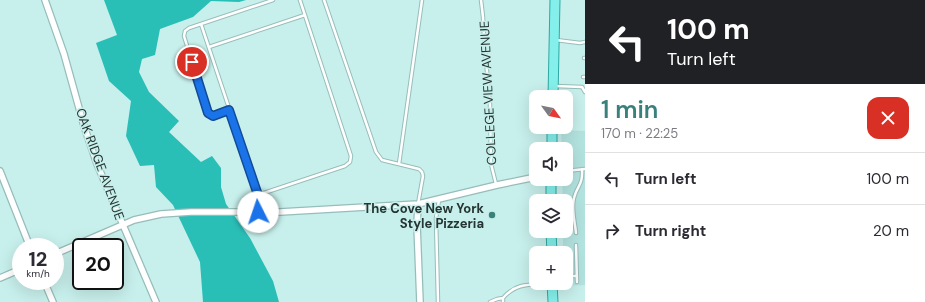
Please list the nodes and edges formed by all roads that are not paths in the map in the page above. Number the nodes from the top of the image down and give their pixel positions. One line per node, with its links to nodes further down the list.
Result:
1 (45, 0): 27 (street, OAK RIDGE AVENUE)
2 (273, 0): 9 (lane)
3 (300, 0): 8 (lane)
4 (324, 0): 17 (lane)
5 (422, 0): 17 (lane)
6 (481, 0): 22 (lane, COLLEGE VIEW AVENUE)
7 (555, 0): 10 (main road)
8 (305, 15): 12 (lane); 23 (lane)
9 (201, 24): 12 (lane); 16 (lane)
10 (554, 40): 11 (lane); 13 (main road)
11 (585, 42)
12 (209, 47): 16 (lane)
13 (553, 85): 14 (main road); 15 (lane)
14 (553, 90)
15 (585, 92)
16 (229, 110): 23 (lane)
17 (399, 164): 25 (lane)
18 (583, 169): 19 (lane); 28 (lane)
19 (573, 170)
20 (0, 171): 29 (street)
21 (529, 178): 22 (street)
22 (497, 185): 24 (street)
23 (258, 195): 26 (lane)
24 (439, 200): 25 (street); 44 (lane)
25 (418, 204): 26 (street); 43 (street)
26 (258, 212): 27 (street)
27 (123, 225): 31 (street); 42 (street, OAK RIDGE AVENUE)
28 (576, 233)
29 (26, 238)
30 (576, 245): 34 (lane)
31 (64, 250)
32 (12, 273): 35 (street)
33 (573, 276): 34 (lane)
34 (577, 276): 36 (lane)
35 (0, 278)
36 (577, 282)
37 (529, 284): 40 (lane)
38 (48, 290): 41 (street)
39 (552, 290): 47 (main road)
40 (503, 298): 45 (lane); 46 (lane)
41 (54, 302)
42 (156, 302)
43 (420, 302)
44 (438, 302)
45 (490, 302)
46 (503, 302)
47 (552, 302)

